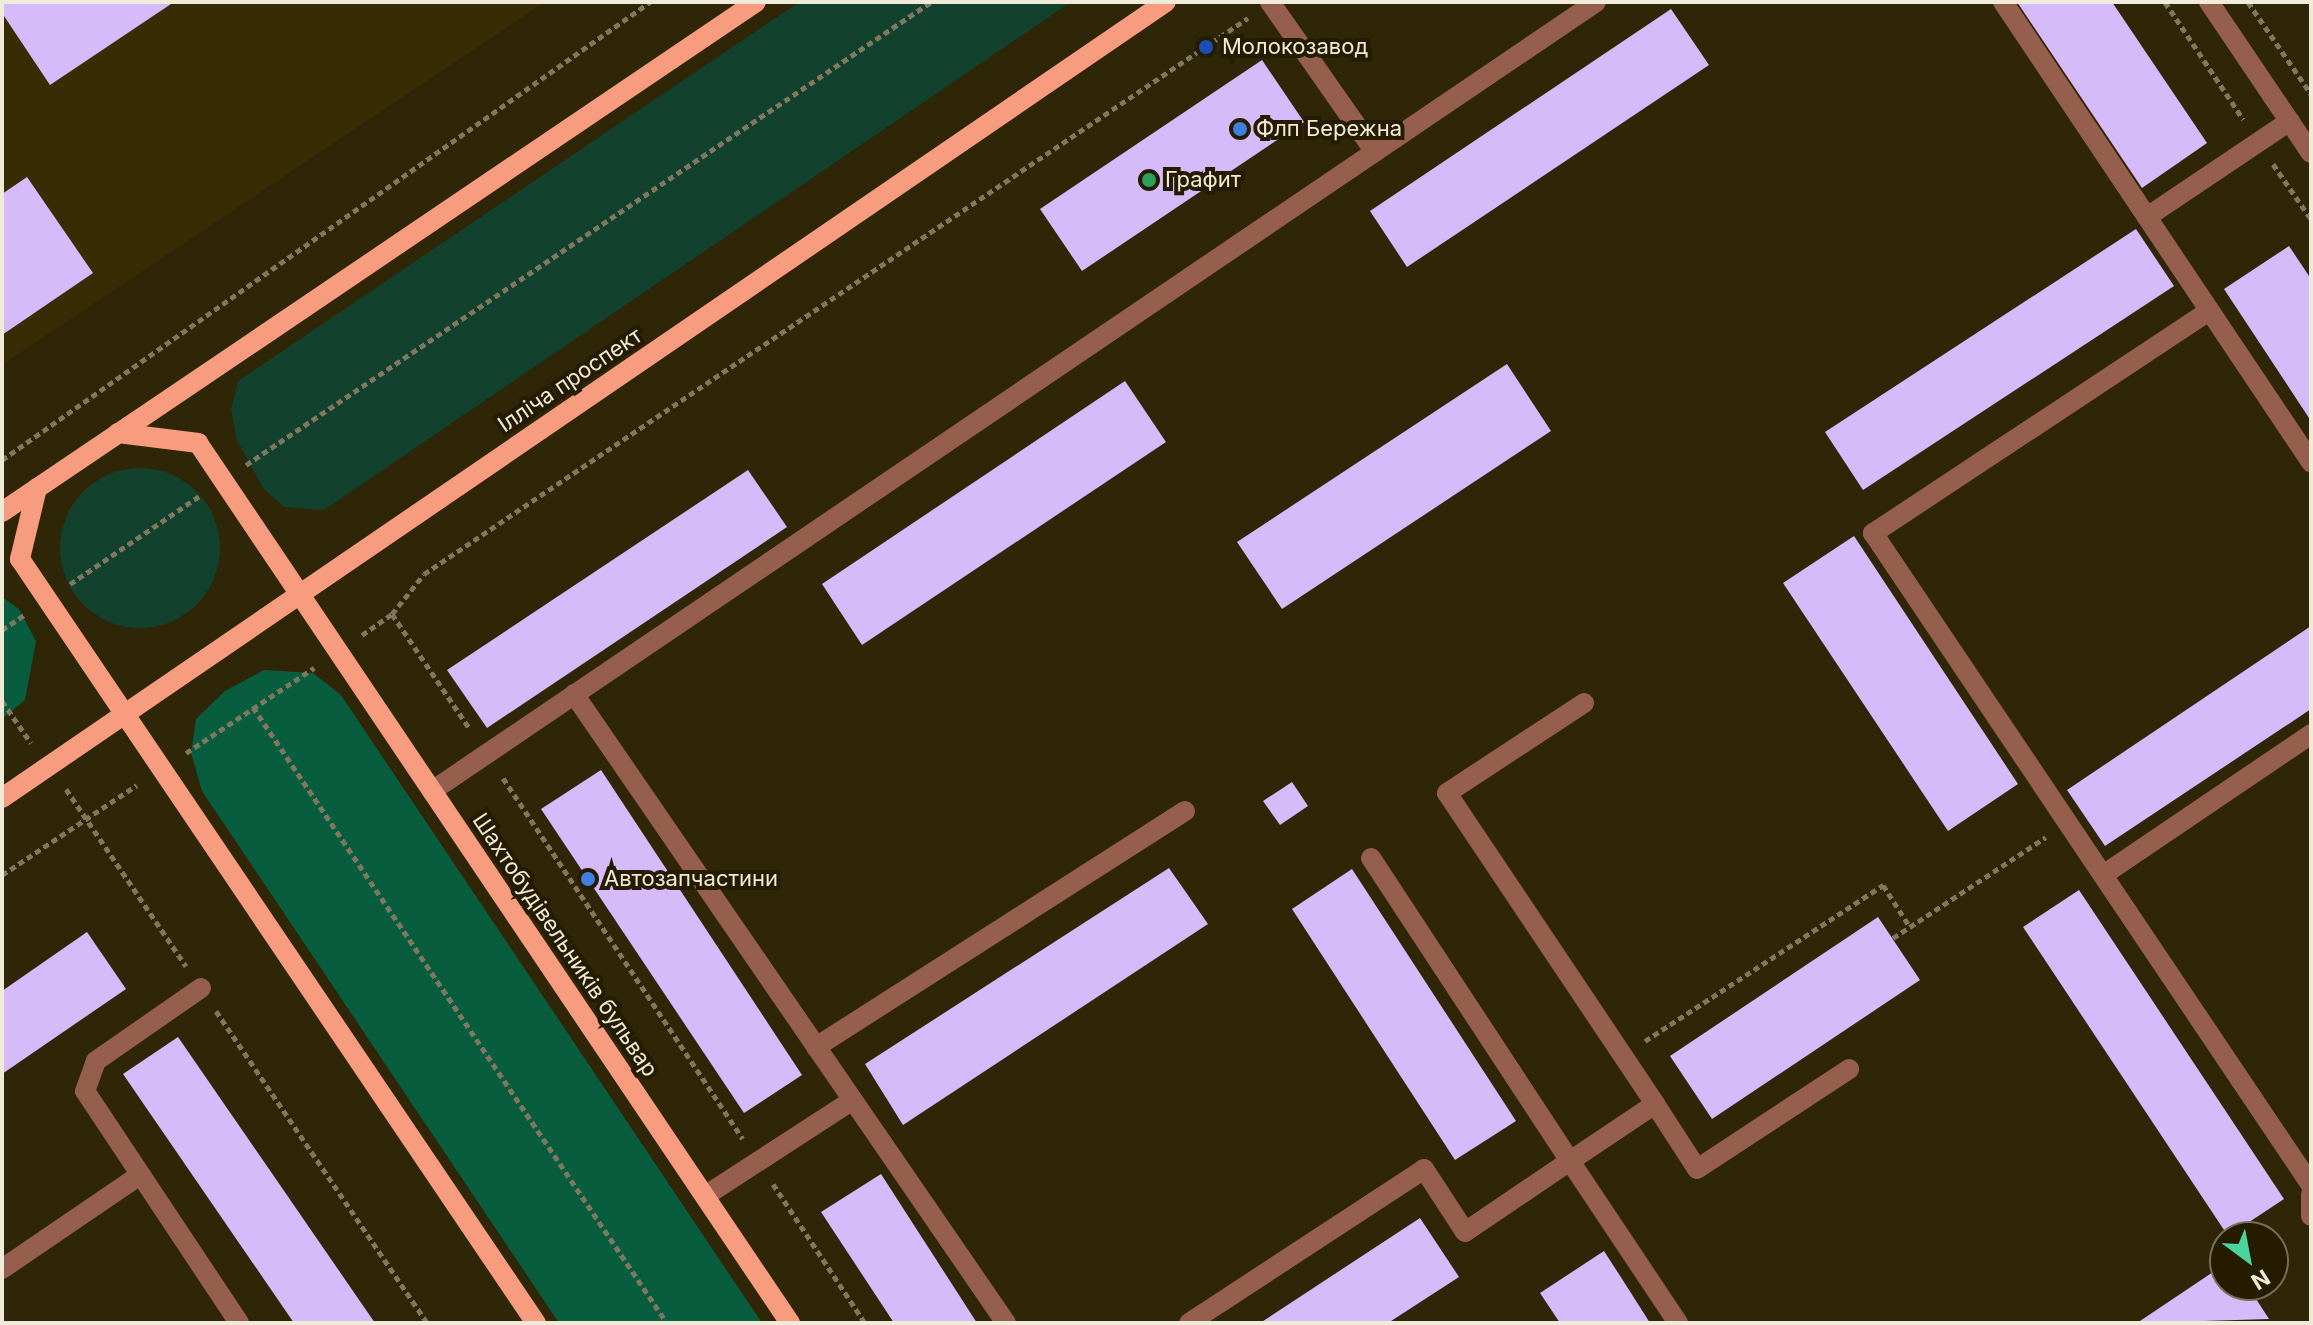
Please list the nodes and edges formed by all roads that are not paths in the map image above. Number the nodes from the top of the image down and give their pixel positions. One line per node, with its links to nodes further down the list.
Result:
1 (756, 2): 12 (main road)
2 (1166, 2): 16 (main road, Ілліча проспект)
3 (1596, 2): 8 (street)
4 (2003, 2): 10 (street)
5 (2209, 2): 7 (street)
6 (1270, 3): 8 (street)
7 (2290, 121): 9 (street); 10 (street)
8 (1375, 152): 17 (street)
9 (2311, 153)
10 (2147, 217): 11 (street)
11 (2209, 311): 13 (street); 25 (street)
12 (118, 433): 14 (main road); 16 (main road, Шахтобудівельників бульвар)
13 (2311, 462)
14 (37, 488): 15 (main road); 19 (main road)
15 (2, 512)
16 (300, 594): 19 (main road, Ілліча проспект); 21 (main road, Шахтобудівельників бульвар)
17 (574, 694): 21 (street); 27 (street)
18 (1584, 703): 30 (street)
19 (124, 714): 22 (main road, Ілліча проспект); 39 (main road)
20 (2311, 734): 25 (street)
21 (432, 791): 35 (main road, Шахтобудівельників бульвар)
22 (2, 798)
23 (1185, 811): 27 (street)
24 (1371, 858): 31 (street)
25 (2106, 873): 33 (street)
26 (201, 988): 32 (street)
27 (816, 1047): 29 (street)
28 (1849, 1069): 30 (street)
29 (853, 1100): 35 (street); 41 (street)
30 (1655, 1104): 31 (street)
31 (1570, 1161): 42 (street); 43 (street)
32 (140, 1175): 37 (street); 38 (street)
33 (2311, 1185)
34 (2311, 1194): 36 (street)
35 (705, 1196): 40 (main road, Шахтобудівельників бульвар)
36 (2311, 1216)
37 (2, 1269)
38 (239, 1323)
39 (536, 1323)
40 (790, 1323)
41 (1006, 1323)
42 (1189, 1323)
43 (1678, 1323)

